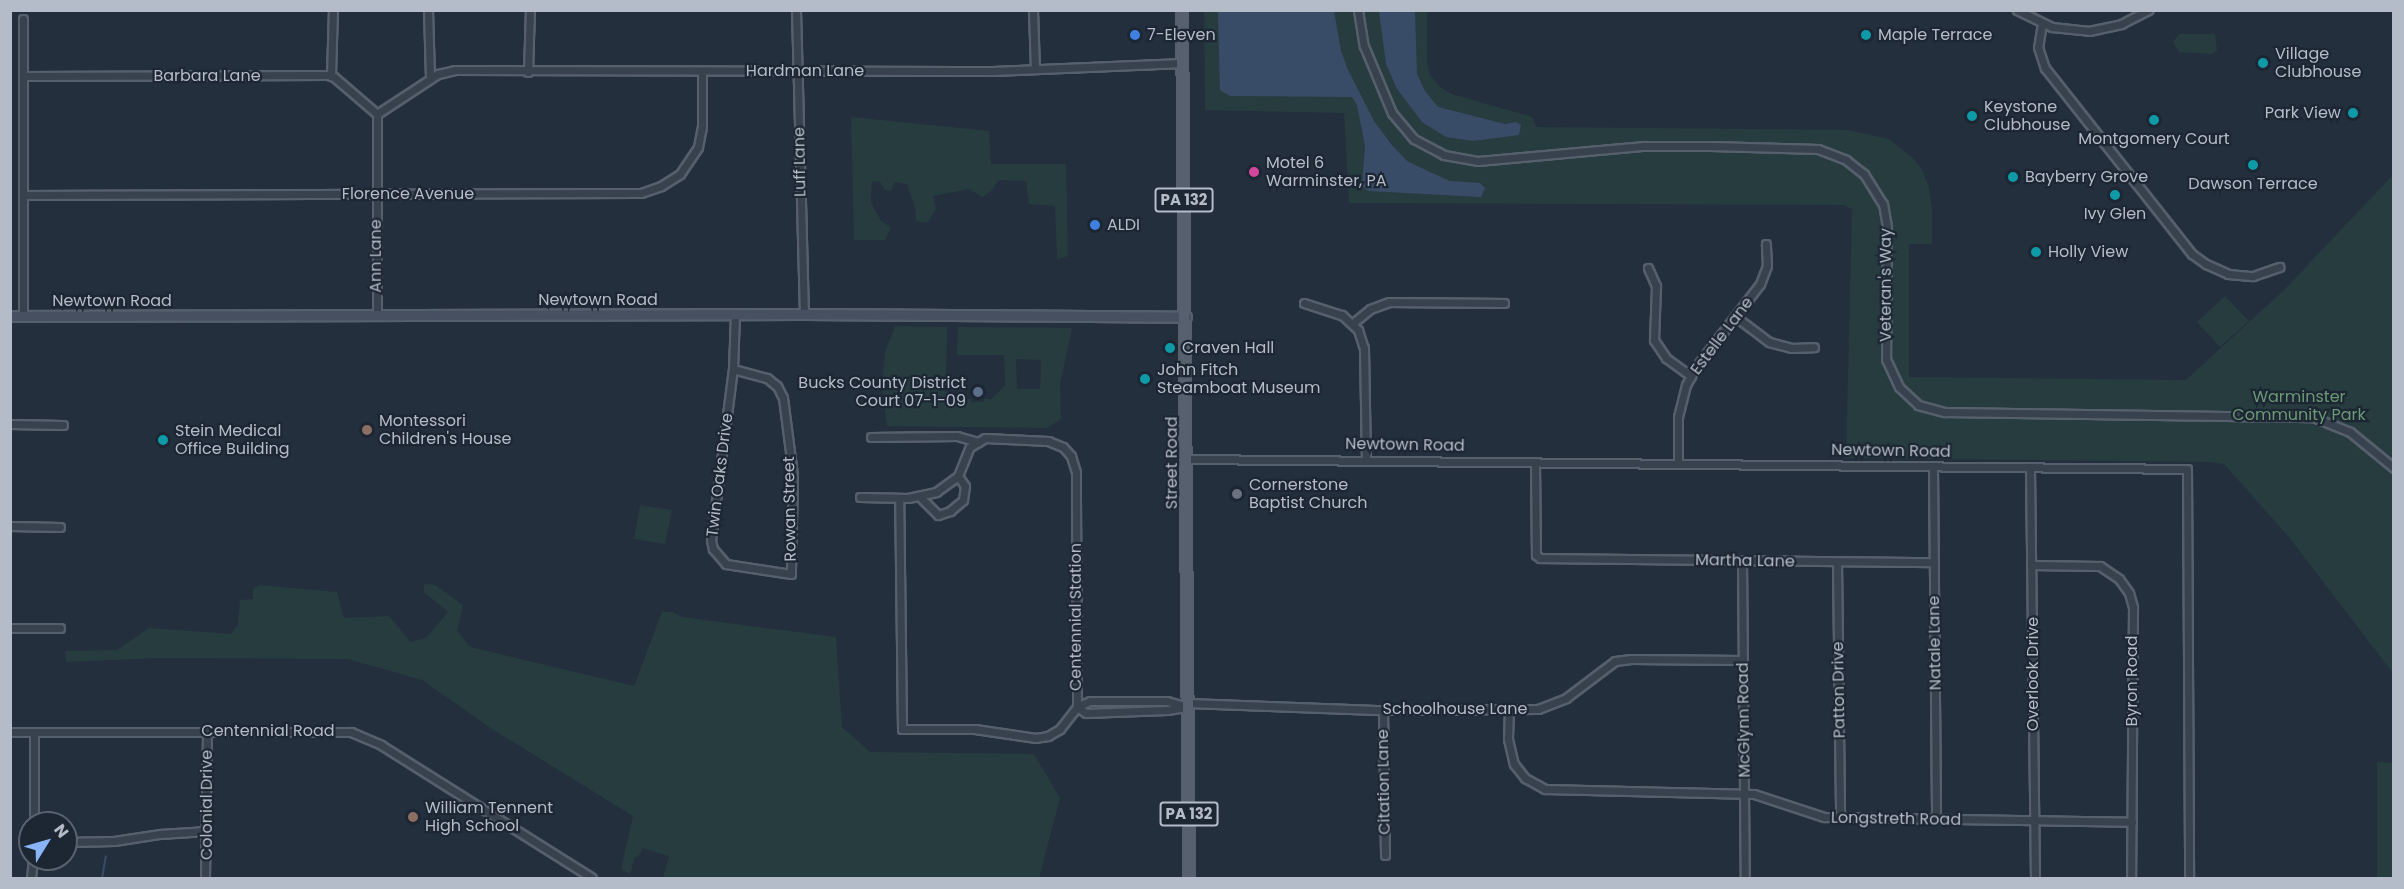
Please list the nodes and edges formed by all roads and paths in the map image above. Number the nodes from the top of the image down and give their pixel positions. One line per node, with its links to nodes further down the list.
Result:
1 (333, 10): 18 (street)
2 (428, 10): 19 (street)
3 (530, 10): 14 (street)
4 (796, 10): 16 (street, Luff Lane)
5 (1033, 10): 13 (street)
6 (1358, 10): 48 (street, Veteran's Way)
7 (2017, 10): 11 (street)
8 (2148, 10): 11 (street)
9 (1182, 12): 12 (main road, Street Road / PA 132)
10 (23, 19): 17 (street)
11 (2042, 23): 24 (street)
12 (1183, 63): 13 (street, Hardman Lane); 33 (main road, Street Road / PA 132)
13 (1035, 69): 16 (street, Hardman Lane)
14 (528, 72): 15 (street, Hardman Lane); 19 (street, Hardman Lane)
15 (702, 72): 16 (street, Hardman Lane); 22 (street, Florence Avenue)
16 (798, 72): 28 (street, Luff Lane)
17 (23, 76): 18 (street, Barbara Lane); 21 (street)
18 (331, 76): 20 (street)
19 (429, 79): 20 (street)
20 (376, 114): 22 (street, Ann Lane)
21 (23, 195): 22 (street, Florence Avenue); 32 (street)
22 (376, 195): 29 (street, Ann Lane)
23 (1766, 244): 34 (street, Estelle Lane)
24 (2279, 267)
25 (1648, 268): 38 (street)
26 (1304, 303): 35 (street)
27 (1504, 303): 35 (street)
28 (804, 314): 30 (street, Newtown Road); 33 (street, Newtown Road)
29 (377, 315): 30 (street, Newtown Road); 32 (street, Newtown Road)
30 (735, 315): 37 (street, Twin Oaks Drive)
31 (10, 316): 32 (street, Newtown Road)
32 (23, 316)
33 (1186, 317): 43 (main road, Street Road / PA 132)
34 (1736, 317): 36 (street); 38 (street, Estelle Lane)
35 (1353, 323): 44 (street)
36 (1814, 347)
37 (733, 369): 60 (street, Rowan Street); 60 (street, Twin Oaks Drive)
38 (1691, 376): 46 (street, Estelle Lane)
39 (10, 424): 40 (street)
40 (63, 425)
41 (871, 437): 42 (street, Centennial Station)
42 (978, 442): 50 (street); 65 (street, Centennial Station)
43 (1187, 459): 44 (street, Newtown Road); 64 (main road, Street Road / PA 132)
44 (1366, 460): 45 (street, Newtown Road)
45 (1535, 463): 46 (street, Newtown Road); 56 (street, Martha Lane)
46 (1678, 464): 47 (street, Newtown Road)
47 (1933, 467): 49 (street, Newtown Road); 58 (street, Natale Lane)
48 (2394, 468)
49 (2030, 469): 59 (street, Overlook Drive); 80 (street, Newtown Road)
50 (958, 476): 51 (street); 51 (street)
51 (919, 496): 53 (street)
52 (860, 497): 53 (street)
53 (899, 498): 65 (street, Centennial Station)
54 (10, 526): 55 (street)
55 (60, 526)
56 (1742, 561): 57 (street, Martha Lane); 63 (street, McGlynn Road)
57 (1837, 562): 58 (street, Martha Lane); 73 (street, Patton Drive)
58 (1934, 562): 74 (street, Natale Lane)
59 (2031, 565): 75 (street, Overlook Drive); 76 (street, Byron Road)
60 (791, 574)
61 (10, 628): 62 (street)
62 (60, 628)
63 (1742, 660): 66 (street, Schoolhouse Lane); 71 (street, McGlynn Road)
64 (1188, 705): 65 (street); 65 (street); 67 (street, Schoolhouse Lane); 83 (main road, Street Road / PA 132)
65 (1077, 707)
66 (1509, 709): 67 (street, Schoolhouse Lane); 71 (street, Longstreth Road)
67 (1383, 710): 79 (street, Citation Lane)
68 (10, 732): 70 (street, Centennial Road)
69 (207, 732): 70 (street, Centennial Road); 77 (street, Colonial Drive); 82 (street, Centennial Road)
70 (34, 733): 72 (street)
71 (1745, 794): 73 (street, Longstreth Road); 84 (street, McGlynn Road)
72 (34, 811)
73 (1840, 818): 74 (street, Longstreth Road)
74 (1936, 819): 75 (street, Longstreth Road)
75 (2034, 822): 76 (street, Longstreth Road); 85 (street, Overlook Drive)
76 (2132, 822): 86 (street, Byron Road)
77 (207, 831): 78 (street); 81 (street, Colonial Drive)
78 (78, 842)
79 (1385, 855)
80 (2189, 876)
81 (205, 879)
82 (591, 879)
83 (1189, 879)
84 (1745, 879)
85 (2035, 879)
86 (2131, 879)

